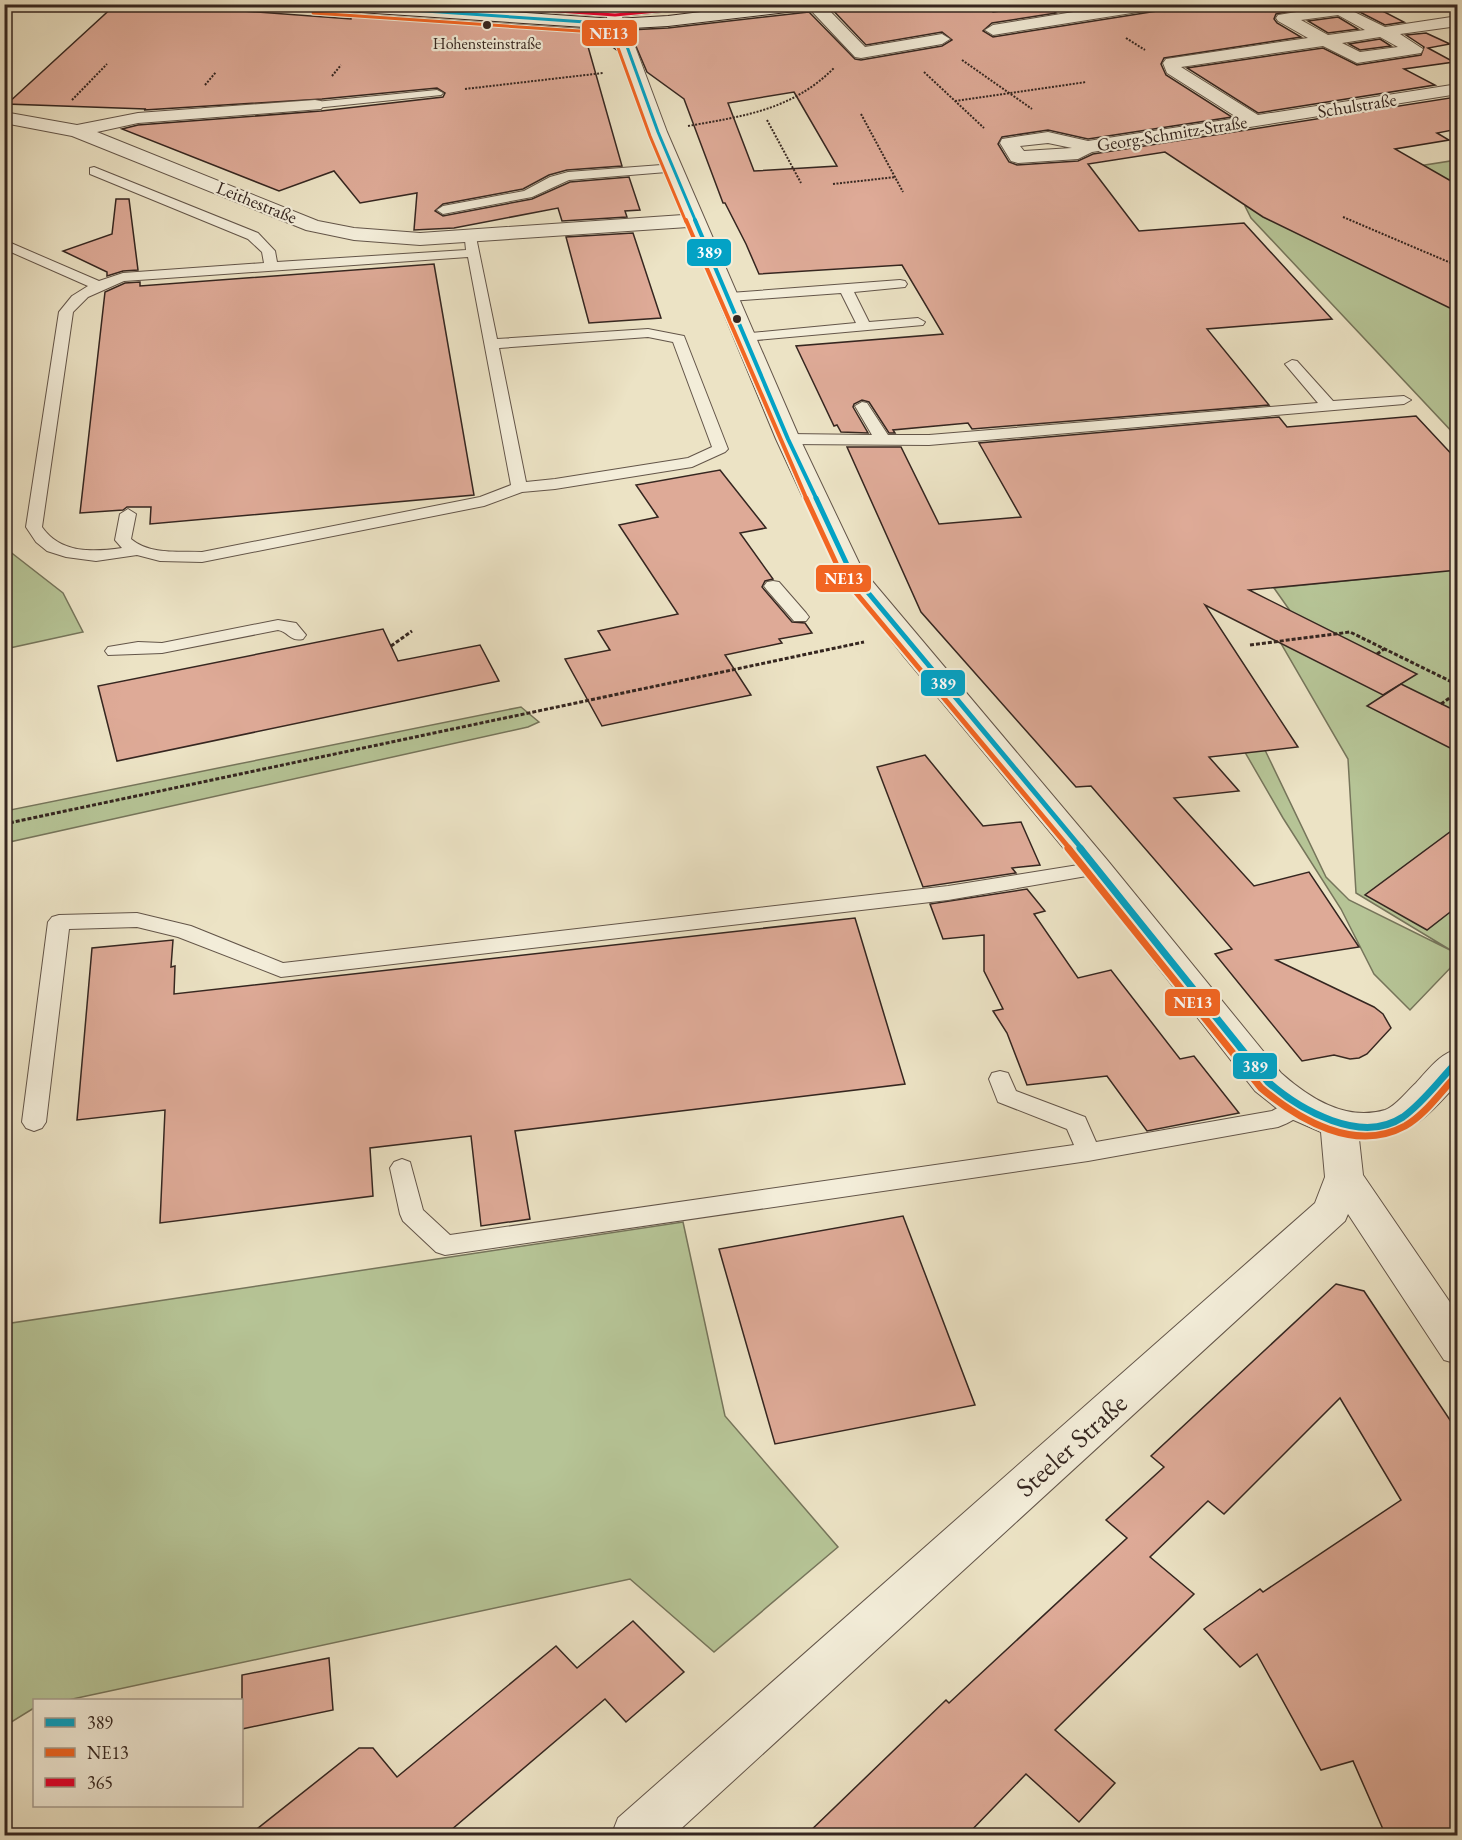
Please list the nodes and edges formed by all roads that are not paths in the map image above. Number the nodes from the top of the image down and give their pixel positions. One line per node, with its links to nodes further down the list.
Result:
1 (314, 4): 5 (street)
2 (813, 4): 5 (street); 10 (street)
3 (1157, 4): 8 (street)
4 (1293, 4): 6 (street)
5 (614, 14): 19 (street)
6 (1311, 14): 9 (street); 11 (street)
7 (1458, 21): 9 (street, Georg-Schmitz-Straße)
8 (993, 30)
9 (1382, 32): 11 (street, Georg-Schmitz-Straße); 11 (street)
10 (938, 40)
11 (1324, 40): 16 (street, Georg-Schmitz-Straße)
12 (1458, 89): 16 (street, Schulstraße)
13 (437, 93): 14 (lane)
14 (315, 105): 17 (street, Leithestraße)
15 (4, 117): 17 (street, Leithestraße)
16 (1256, 121): 18 (street, Georg-Schmitz-Straße)
17 (77, 131): 24 (street, Leithestraße)
18 (1086, 147): 18 (street, Georg-Schmitz-Straße)
19 (675, 168): 21 (lane); 22 (street)
20 (94, 171): 27 (lane)
21 (443, 210)
22 (696, 220): 24 (street, Leithestraße); 31 (street)
23 (4, 244): 25 (lane)
24 (472, 245): 27 (lane); 35 (lane)
25 (35, 257): 26 (lane); 29 (lane)
26 (4, 260)
27 (271, 267): 29 (lane)
28 (900, 284): 30 (lane)
29 (100, 286): 44 (lane)
30 (845, 288): 31 (lane); 33 (lane)
31 (730, 297): 34 (street)
32 (918, 322): 33 (lane)
33 (865, 327): 34 (lane)
34 (746, 337): 40 (street)
35 (491, 344): 42 (lane); 42 (lane)
36 (1292, 364): 38 (lane)
37 (1404, 400): 38 (lane)
38 (1328, 405): 41 (lane)
39 (862, 406): 41 (lane)
40 (788, 439): 41 (lane); 49 (street)
41 (883, 440)
42 (519, 487): 44 (lane)
43 (128, 514): 44 (lane)
44 (139, 550)
45 (773, 586): 46 (lane)
46 (800, 617)
47 (297, 635): 48 (lane)
48 (114, 651)
49 (1097, 868): 52 (street); 53 (lane)
50 (1458, 1061): 54 (street)
51 (1000, 1079): 55 (lane)
52 (1296, 1106): 54 (street); 55 (lane)
53 (34, 1122)
54 (1339, 1123): 57 (street, Steeler Straße)
55 (1088, 1152): 56 (lane)
56 (402, 1168)
57 (1344, 1177): 58 (street); 59 (street, Steeler Straße)
58 (1458, 1348)
59 (636, 1836)

